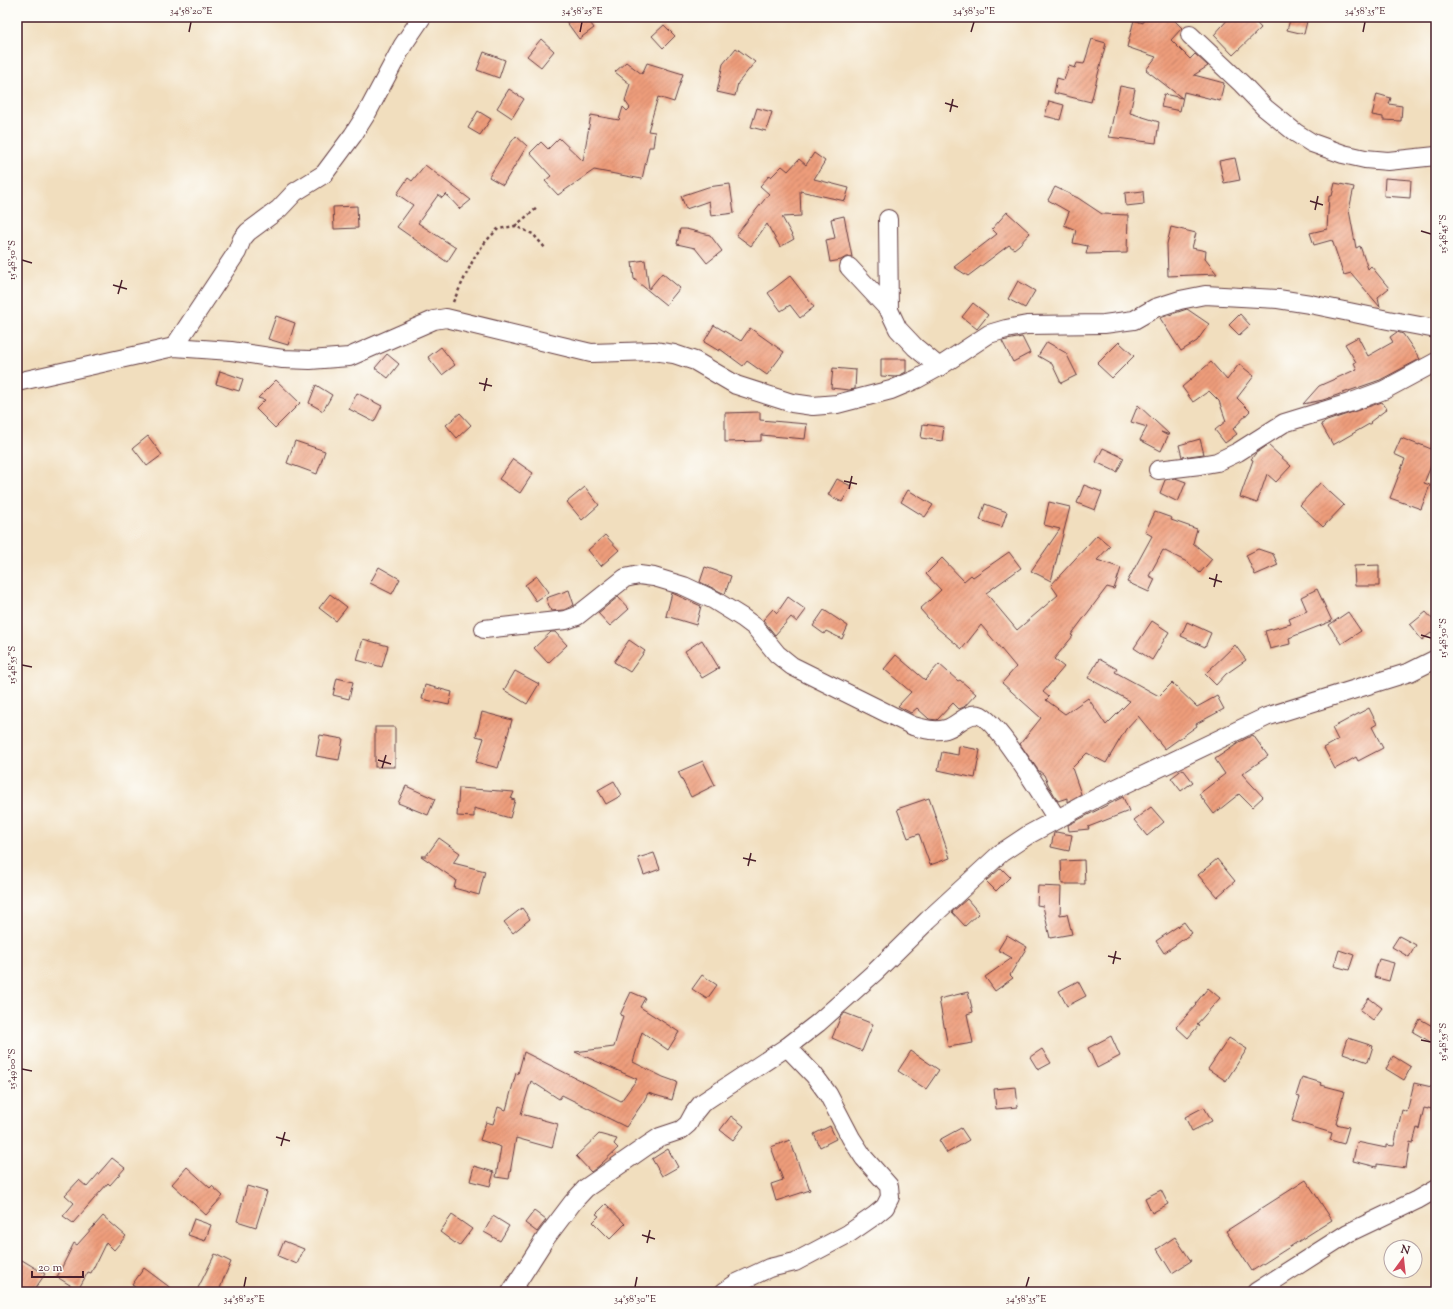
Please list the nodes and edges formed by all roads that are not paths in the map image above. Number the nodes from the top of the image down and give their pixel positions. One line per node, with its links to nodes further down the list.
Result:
1 (422, 17): 8 (street)
2 (1190, 35): 3 (street)
3 (1436, 156)
4 (888, 219): 6 (street)
5 (849, 267): 6 (street)
6 (889, 310): 10 (street)
7 (1436, 329): 10 (street)
8 (174, 347): 10 (street); 11 (street)
9 (1436, 362): 12 (street)
10 (939, 367)
11 (17, 382)
12 (1158, 470)
13 (484, 629): 15 (street)
14 (1436, 660): 15 (street)
15 (1057, 819): 16 (street)
16 (787, 1047): 18 (street); 19 (street)
17 (1436, 1189): 20 (street)
18 (511, 1292)
19 (724, 1292)
20 (1256, 1292)

